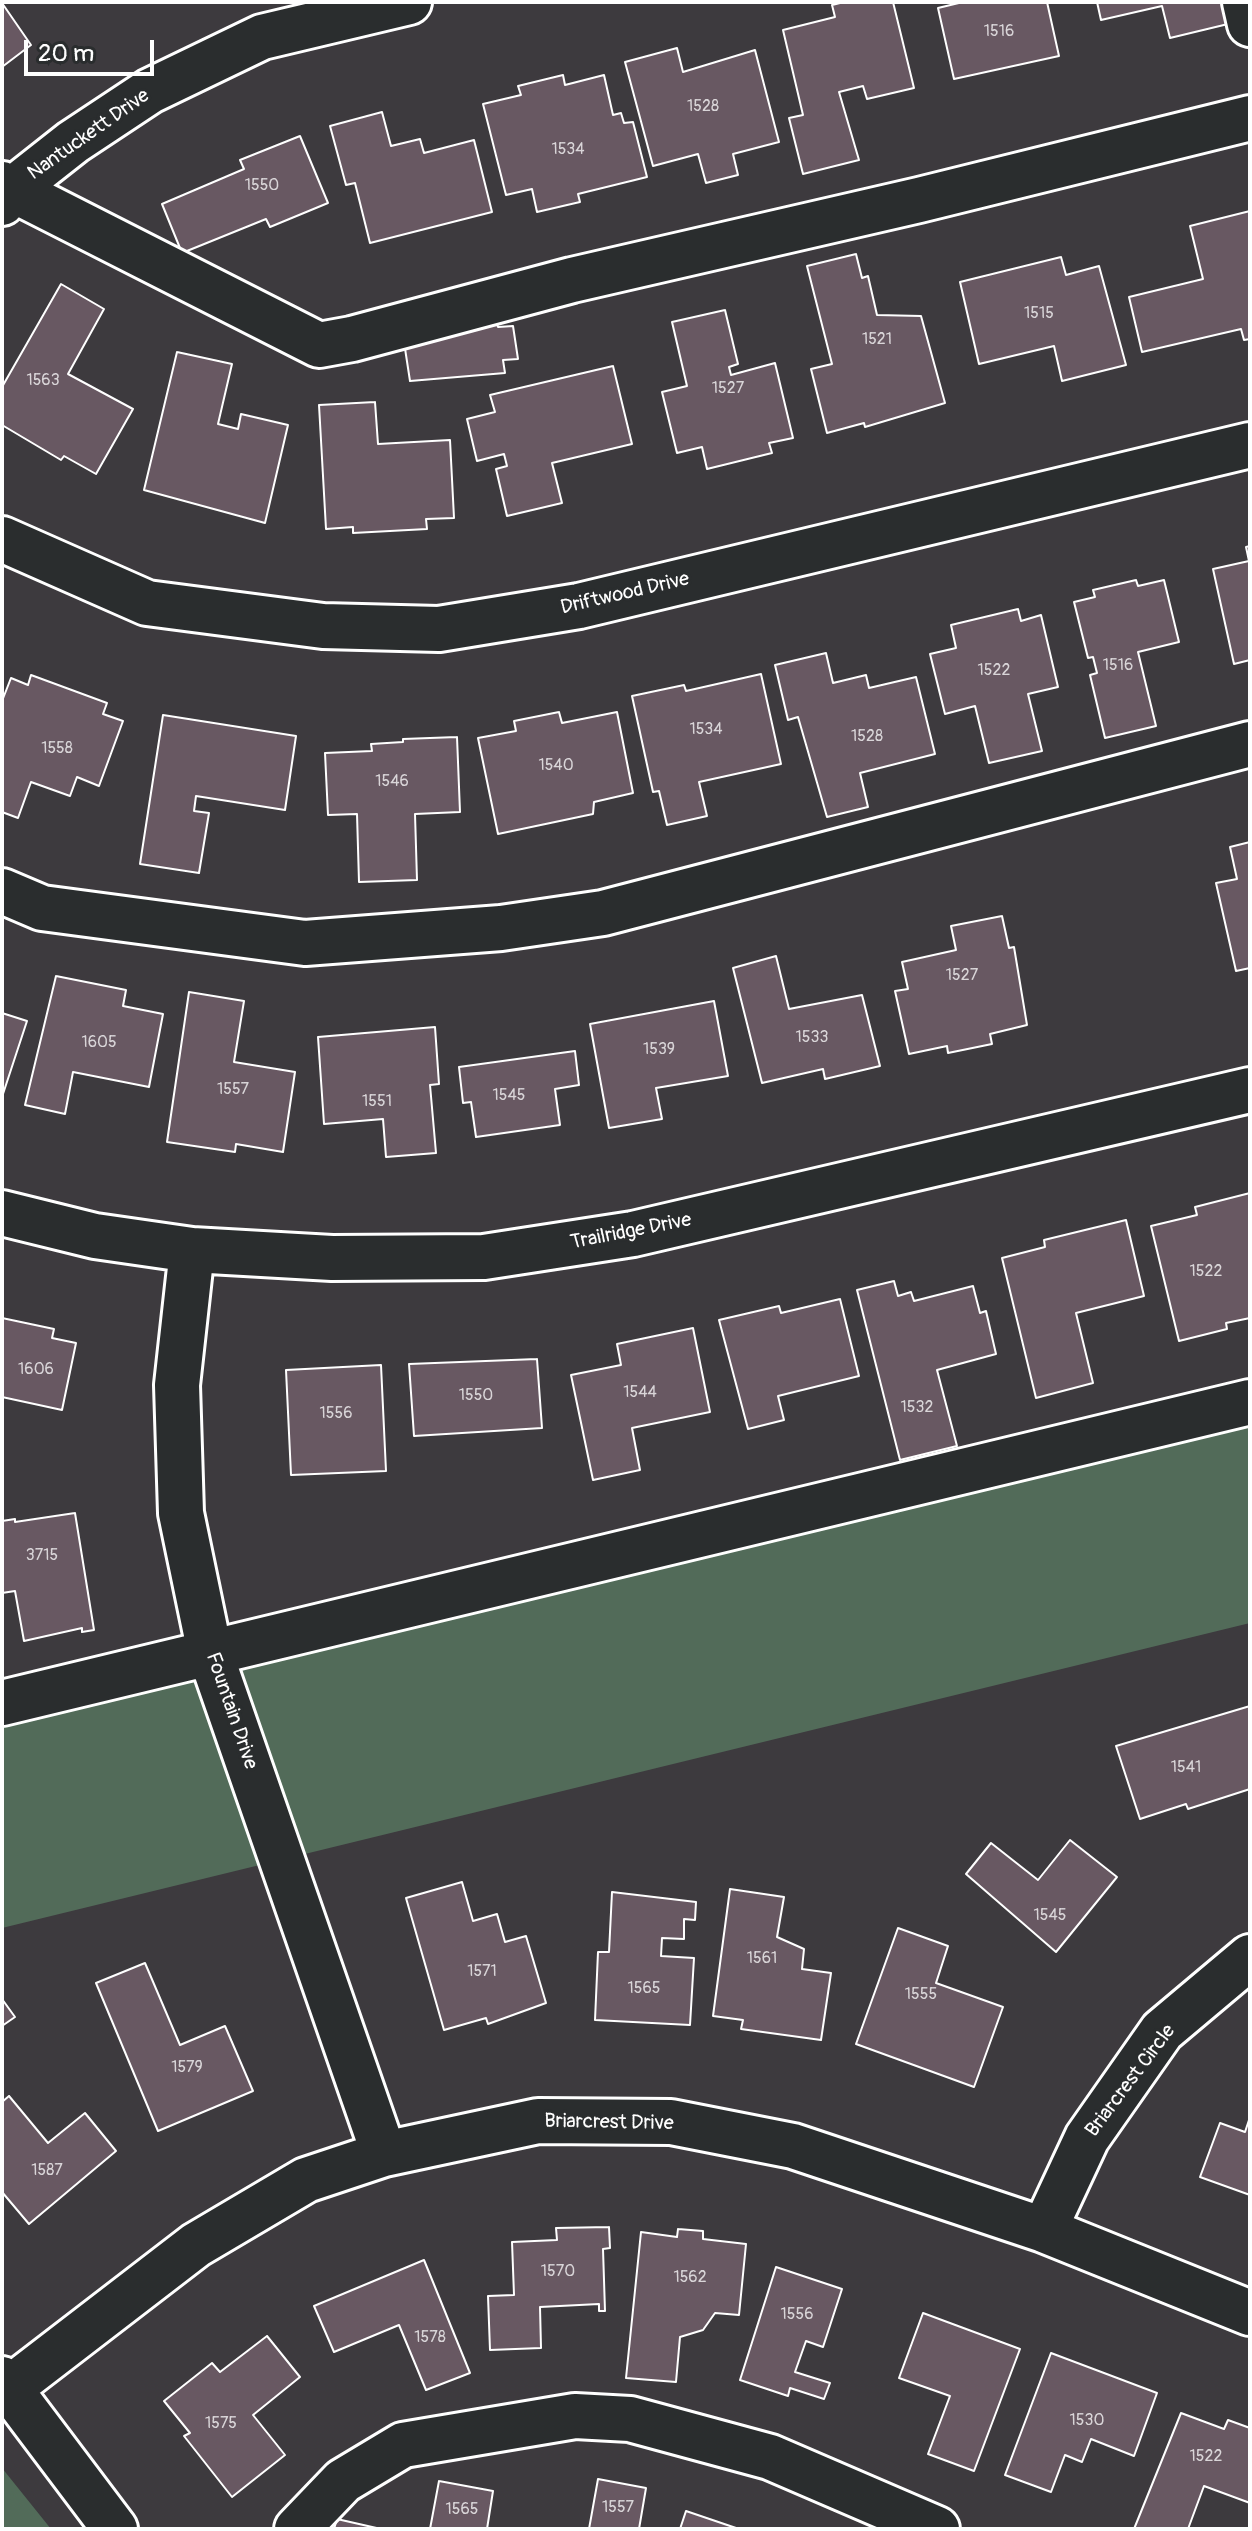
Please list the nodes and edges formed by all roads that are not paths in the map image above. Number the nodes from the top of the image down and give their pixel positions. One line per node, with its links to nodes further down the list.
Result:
1 (409, 2): 5 (street, Nantuckett Drive)
2 (1245, 2): 3 (street)
3 (1250, 24)
4 (1250, 118): 5 (street)
5 (5, 192)
6 (1250, 445): 7 (street, Driftwood Drive)
7 (2, 539)
8 (1250, 744): 9 (street)
9 (2, 891)
10 (1250, 1090): 12 (street, Trailridge Drive)
11 (2, 1213): 12 (street, Trailridge Drive)
12 (192, 1250): 14 (street, Fountain Drive)
13 (1250, 1402): 14 (street)
14 (210, 1653): 15 (street); 17 (street, Fountain Drive)
15 (2, 1703)
16 (1250, 1957): 18 (street, Briarcrest Circle)
17 (384, 2154): 18 (street, Briarcrest Drive); 20 (street, Briarcrest Drive)
18 (1044, 2230): 19 (street, Briarcrest Drive)
19 (1250, 2313)
20 (6, 2384): 21 (street)
21 (115, 2529)
22 (297, 2529): 23 (street)
23 (937, 2529)

